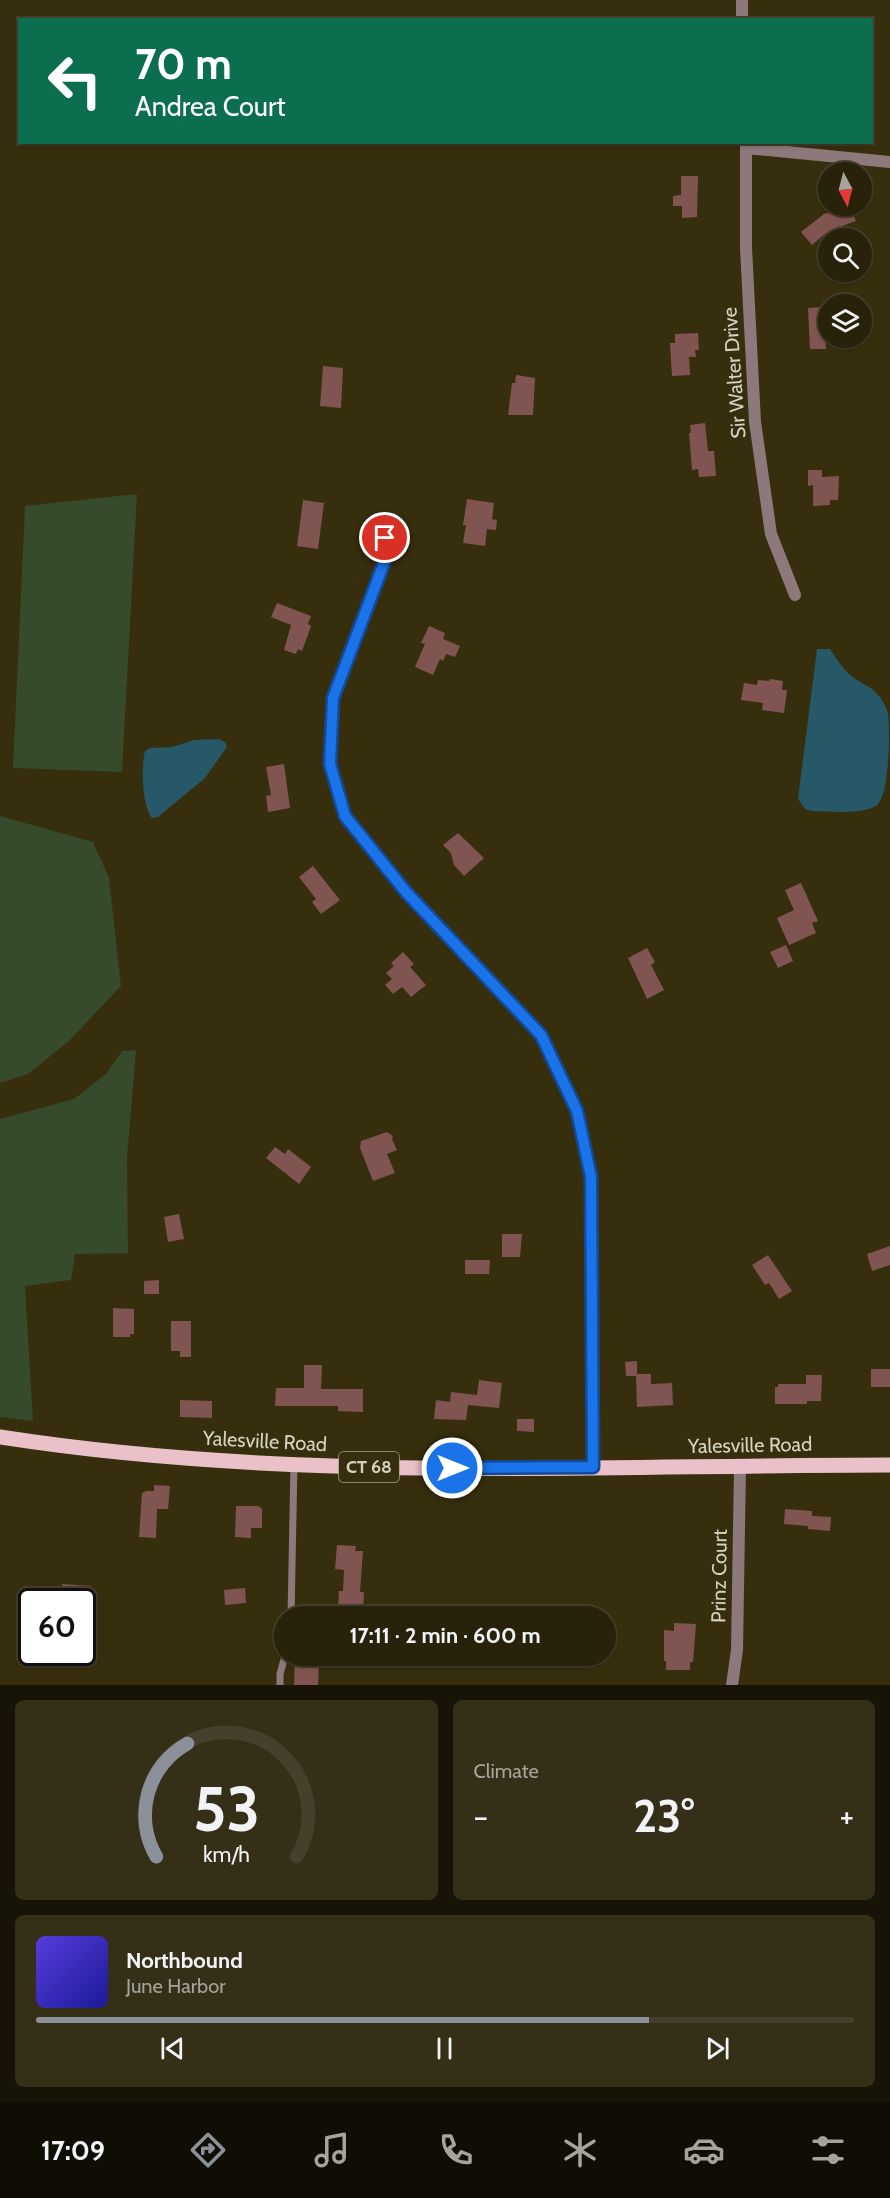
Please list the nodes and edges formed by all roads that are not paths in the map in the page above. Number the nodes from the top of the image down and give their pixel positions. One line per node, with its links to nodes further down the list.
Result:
1 (742, 0): 2 (street)
2 (742, 18)
3 (746, 146): 4 (street); 6 (street, Sir Walter Drive)
4 (890, 162)
5 (385, 538): 10 (street)
6 (795, 595)
7 (0, 1437): 8 (main road, Yalesville Road / CT 68)
8 (294, 1464): 10 (main road, Yalesville Road / CT 68); 12 (lane)
9 (890, 1465): 11 (main road, Yalesville Road / CT 68)
10 (593, 1467): 11 (main road, Yalesville Road / CT 68)
11 (740, 1467): 15 (street, Prinz Court)
12 (291, 1606)
13 (282, 1666): 14 (lane)
14 (280, 1685)
15 (732, 1685)

